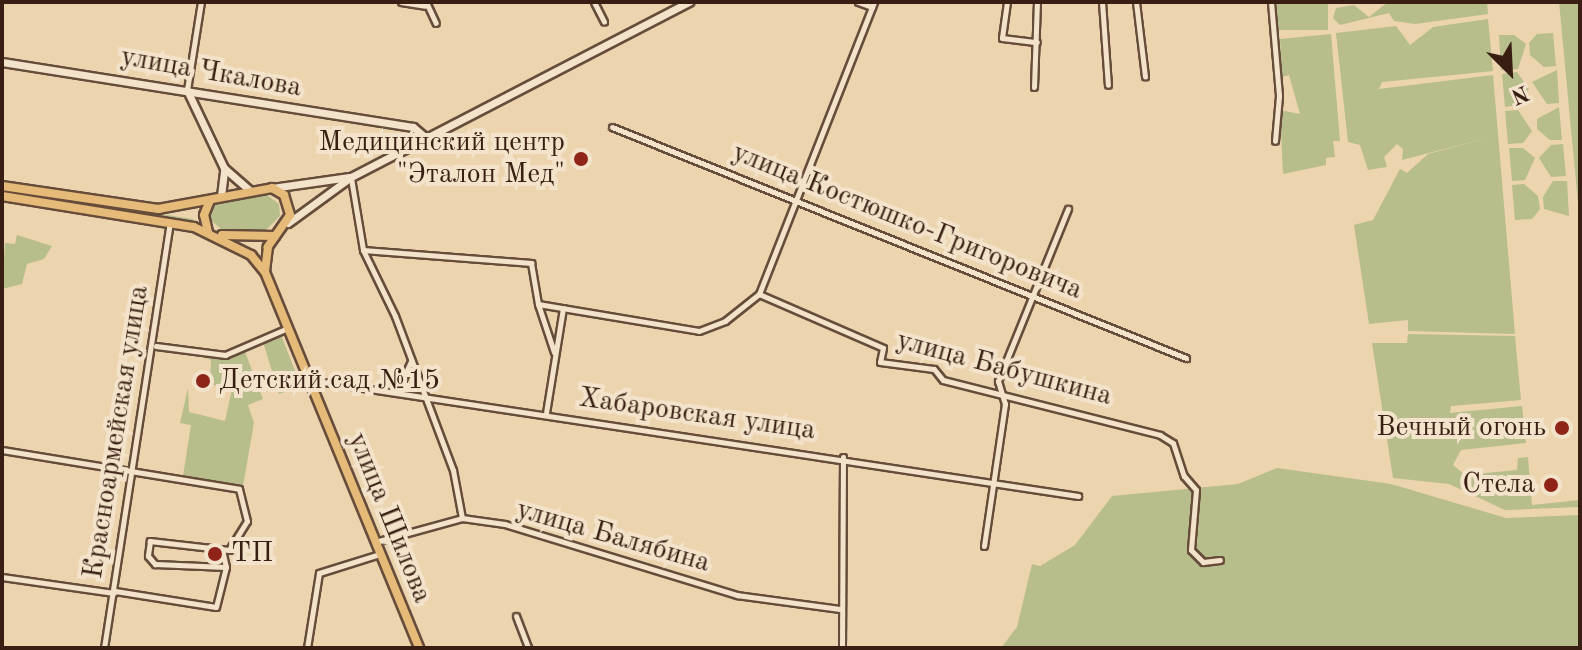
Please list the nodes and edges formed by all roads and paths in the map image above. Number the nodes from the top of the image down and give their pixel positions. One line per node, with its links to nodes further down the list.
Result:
1 (201, 2): 20 (street)
2 (401, 2): 11 (street)
3 (594, 2): 13 (street)
4 (689, 2): 22 (main road)
5 (858, 2): 12 (street)
6 (1007, 2): 15 (street)
7 (1037, 2): 15 (street)
8 (1102, 2): 18 (street)
9 (1136, 2): 17 (street)
10 (1271, 2): 23 (street)
11 (425, 4): 14 (street)
12 (873, 5): 31 (street)
13 (604, 22)
14 (436, 23)
15 (1037, 42): 19 (street)
16 (2, 62): 20 (main road, улица Чкалова)
17 (1145, 76)
18 (1108, 85)
19 (1034, 87)
20 (187, 90): 22 (main road, улица Чкалова); 24 (main road)
21 (612, 127): 31 (street, улица Костюшко-Григоровича)
22 (426, 138): 25 (main road)
23 (1275, 141)
24 (224, 168): 28 (main road); 30 (main road)
25 (351, 177): 27 (main road); 35 (main road); 38 (street)
26 (2, 186): 32 (main road)
27 (272, 188): 28 (main road); 35 (main road)
28 (249, 190): 30 (main road)
29 (2, 196): 34 (main road)
30 (221, 196): 32 (main road)
31 (797, 197): 40 (street); 41 (street, улица Костюшко-Григоровича)
32 (210, 200): 36 (main road)
33 (1068, 209): 41 (street)
34 (170, 222): 36 (main road); 45 (street, Красноармейская улица)
35 (288, 223): 37 (main road)
36 (208, 232): 37 (main road); 39 (main road)
37 (276, 236): 39 (main road)
38 (363, 250): 42 (street); 48 (street)
39 (265, 272): 44 (main road, улица Шилова)
40 (759, 294): 43 (street); 52 (street, улица Бабушкина)
41 (1033, 295): 47 (street, улица Костюшко-Григоровича); 52 (street)
42 (538, 304): 43 (street); 46 (street)
43 (563, 308): 46 (street)
44 (288, 328): 45 (street); 49 (main road, улица Шилова)
45 (156, 346): 56 (street, Красноармейская улица)
46 (555, 354): 53 (street)
47 (1186, 358)
48 (411, 360): 50 (street); 51 (street)
49 (309, 380): 50 (street, Хабаровская улица); 60 (main road, улица Шилова)
50 (380, 386): 51 (street, Хабаровская улица)
51 (420, 392): 53 (street, Хабаровская улица); 59 (street)
52 (1001, 393): 57 (street); 64 (street, улица Бабушкина)
53 (546, 413): 55 (street, Хабаровская улица)
54 (2, 450): 56 (street)
55 (843, 457): 57 (street, Хабаровская улица); 68 (street)
56 (135, 472): 62 (street); 67 (street, Красноармейская улица)
57 (994, 481): 58 (street, Хабаровская улица); 61 (street)
58 (1078, 496)
59 (462, 518): 60 (street, улица Балябина); 68 (street, улица Балябина)
60 (375, 542): 63 (main road, улица Шилова)
61 (984, 546)
62 (222, 549): 65 (street); 65 (street)
63 (380, 554): 71 (street); 72 (main road, улица Шилова)
64 (1220, 560)
65 (226, 567): 67 (street)
66 (2, 577): 67 (street)
67 (115, 592): 70 (street, Красноармейская улица)
68 (841, 609): 74 (street)
69 (516, 616): 73 (street)
70 (104, 648)
71 (307, 648)
72 (419, 648)
73 (528, 648)
74 (842, 648)

